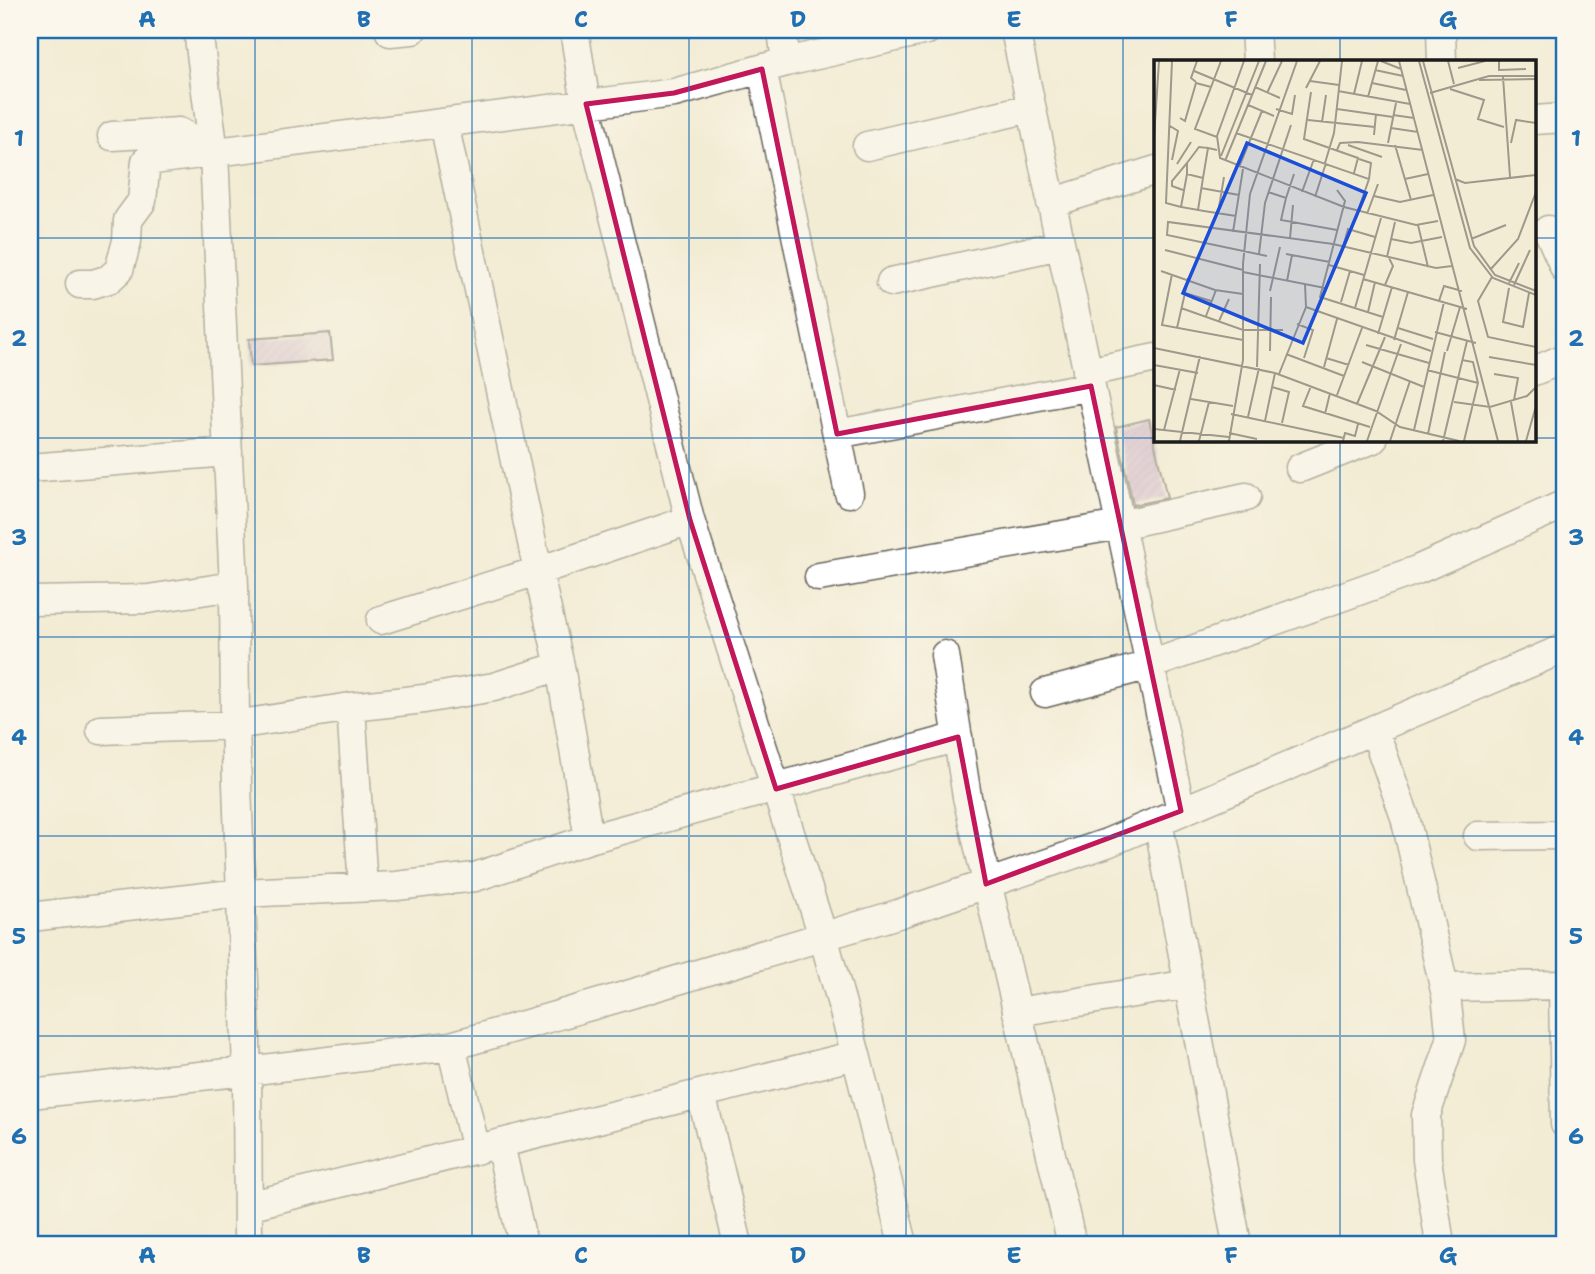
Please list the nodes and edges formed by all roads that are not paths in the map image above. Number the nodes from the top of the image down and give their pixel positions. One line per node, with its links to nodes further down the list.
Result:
1 (198, 30): 20 (street)
2 (389, 30): 3 (street)
3 (412, 30)
4 (574, 30): 13 (street)
5 (782, 30): 12 (street)
6 (927, 30): 12 (street)
7 (1014, 30): 14 (street)
8 (1255, 30): 10 (street)
9 (1441, 30): 11 (street)
10 (1257, 60)
11 (1442, 60)
12 (774, 66): 13 (street); 32 (street)
13 (586, 104): 17 (street); 40 (street)
14 (1031, 108): 19 (street); 22 (street)
15 (1565, 118): 16 (street)
16 (1536, 120)
17 (444, 123): 20 (street); 42 (street)
18 (112, 136): 20 (street)
19 (867, 146)
20 (206, 154): 27 (street); 34 (street)
21 (1154, 171): 22 (street)
22 (1051, 203): 24 (street)
23 (1548, 230): 25 (street)
24 (1060, 245): 26 (street); 31 (street)
25 (1565, 269)
26 (891, 282)
27 (80, 284)
28 (1565, 358): 30 (street)
29 (1154, 359): 31 (street)
30 (1536, 370)
31 (1089, 379): 32 (street); 41 (street)
32 (837, 434): 37 (street)
33 (1368, 441): 36 (street)
34 (228, 452): 35 (street); 44 (street)
35 (30, 468)
36 (1300, 468)
37 (849, 493)
38 (1246, 497): 41 (street)
39 (1565, 504): 49 (street)
40 (690, 520): 42 (street); 57 (street)
41 (1120, 525): 43 (street); 49 (street)
42 (538, 571): 46 (street); 50 (street)
43 (819, 577)
44 (234, 586): 45 (street); 53 (street)
45 (30, 601)
46 (381, 620)
47 (1565, 648): 54 (street)
48 (944, 655): 56 (street)
49 (1150, 665): 51 (street); 58 (street)
50 (560, 666): 52 (street); 61 (street)
51 (1045, 693)
52 (351, 707): 53 (street); 63 (street)
53 (235, 725): 55 (street); 64 (street)
54 (1374, 729): 58 (street); 69 (street)
55 (101, 730)
56 (958, 737): 57 (street); 62 (street)
57 (776, 789): 61 (street); 66 (street)
58 (1169, 816): 62 (street); 67 (street)
59 (1565, 835): 60 (street)
60 (1478, 836)
61 (589, 839): 63 (street)
62 (986, 884): 66 (street); 70 (street)
63 (363, 887): 64 (street)
64 (241, 893): 65 (street); 73 (street)
65 (30, 917)
66 (823, 936): 71 (street); 72 (street)
67 (1189, 984): 70 (street); 84 (street)
68 (1564, 985): 69 (street); 76 (street)
69 (1444, 987): 85 (street)
70 (1017, 1012): 83 (street)
71 (451, 1046): 73 (street); 77 (street)
72 (856, 1055): 75 (street); 82 (street)
73 (247, 1071): 74 (street); 78 (street)
74 (30, 1094)
75 (701, 1094): 77 (street); 81 (street)
76 (1565, 1124)
77 (488, 1147): 78 (street); 80 (street)
78 (248, 1206): 79 (street)
79 (248, 1244)
80 (523, 1244)
81 (738, 1244)
82 (903, 1244)
83 (1072, 1244)
84 (1237, 1244)
85 (1440, 1244)

